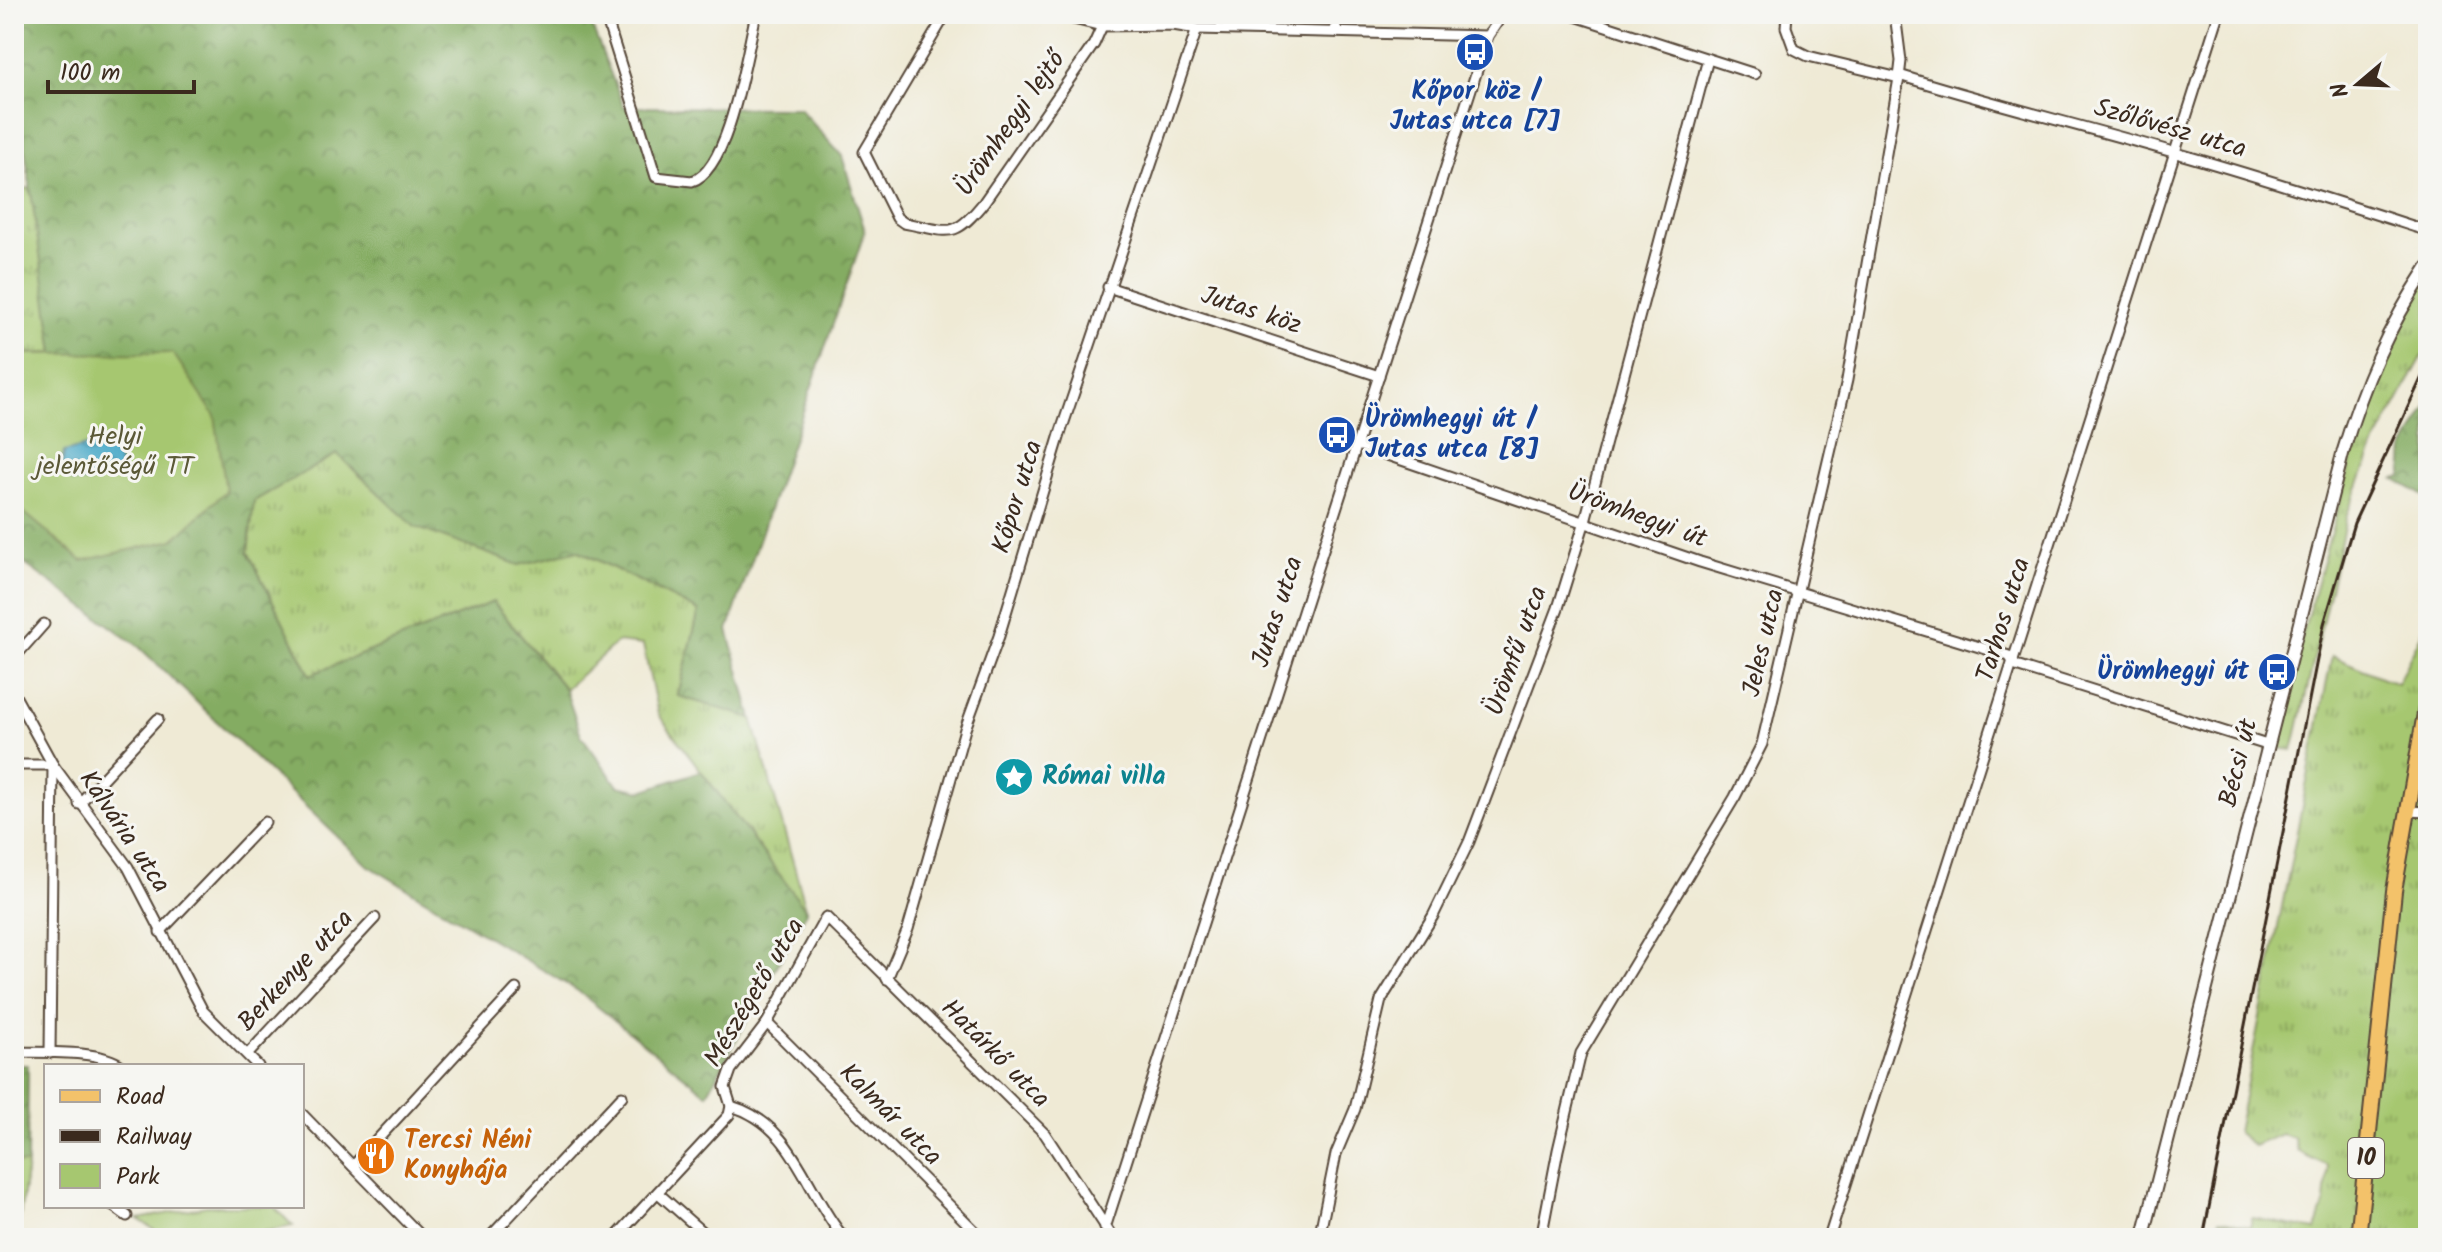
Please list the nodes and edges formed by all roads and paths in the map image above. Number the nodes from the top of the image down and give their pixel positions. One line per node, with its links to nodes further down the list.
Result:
1 (605, 14): 2 (street)
2 (756, 14)
3 (946, 14): 11 (street, Ürömhegyi lejtő)
4 (1053, 14): 11 (street)
5 (1338, 14): 13 (street)
6 (1503, 14): 14 (street, Jutas utca)
7 (1569, 14): 15 (street)
8 (1787, 14): 17 (street, Szőlővész utca)
9 (1895, 14): 17 (street, Jeles utca)
10 (2219, 14): 18 (street, Tarhos utca)
11 (1102, 26): 12 (street)
12 (1197, 29): 13 (street); 21 (street, Kőpor utca)
13 (1335, 31): 14 (street)
14 (1488, 36): 22 (street, Jutas utca)
15 (1708, 59): 16 (street); 24 (street, Ürömfű utca)
16 (1755, 74)
17 (1899, 77): 18 (street, Szőlővész utca); 25 (street, Jeles utca)
18 (2176, 152): 19 (street, Szőlővész utca); 28 (street, Tarhos utca)
19 (2428, 231)
20 (2428, 267): 32 (street, Bécsi út)
21 (1108, 287): 22 (street, Jutas köz); 42 (street, Kőpor utca)
22 (1379, 376): 23 (street, Jutas utca)
23 (1355, 444): 24 (street, Ürömhegyi út); 59 (street, Jutas utca)
24 (1585, 521): 25 (street, Ürömhegyi út); 67 (street, Ürömfű utca)
25 (1798, 594): 28 (street, Ürömhegyi út); 68 (street, Jeles utca)
26 (44, 624): 27 (street)
27 (14, 658)
28 (2013, 661): 32 (street, Ürömhegyi út); 69 (street, Tarhos utca)
29 (14, 694): 34 (street, Kálvária utca)
30 (2428, 696): 36 (main road, 10)
31 (158, 719): 35 (street)
32 (2267, 745): 70 (street, Bécsi út)
33 (14, 765): 34 (street)
34 (53, 765): 35 (street, Kálvária utca); 46 (street)
35 (79, 804): 41 (street, Kálvária utca)
36 (2407, 811): 37 (street); 71 (main road, 10)
37 (2428, 812)
38 (265, 822): 41 (street)
39 (826, 917): 42 (street, Határkő utca); 44 (street, Mészégető utca)
40 (375, 918): 48 (street, Berkenye utca)
41 (160, 932): 48 (street, Kálvária utca)
42 (887, 979): 59 (street, Határkő utca)
43 (516, 989): 55 (street)
44 (767, 1023): 53 (street, Mészégető utca); 65 (street, Kalmár utca)
45 (14, 1052): 46 (street)
46 (50, 1053): 47 (street)
47 (76, 1054): 49 (street); 50 (street)
48 (248, 1054): 51 (street, Kálvária utca)
49 (75, 1064)
50 (118, 1064)
51 (256, 1064)
52 (622, 1096): 61 (street)
53 (731, 1106): 56 (street, Mészégető utca); 64 (street)
54 (304, 1116): 55 (street)
55 (353, 1166): 60 (street)
56 (658, 1193): 62 (street, Mészégető utca); 63 (street)
57 (116, 1208): 58 (street)
58 (127, 1216)
59 (1105, 1228): 66 (street, Határkő utca)
60 (423, 1238)
61 (489, 1238)
62 (615, 1238)
63 (709, 1238)
64 (844, 1238)
65 (982, 1238)
66 (1113, 1238)
67 (1319, 1238)
68 (1541, 1238)
69 (1829, 1238)
70 (2143, 1238)
71 (2358, 1238)

